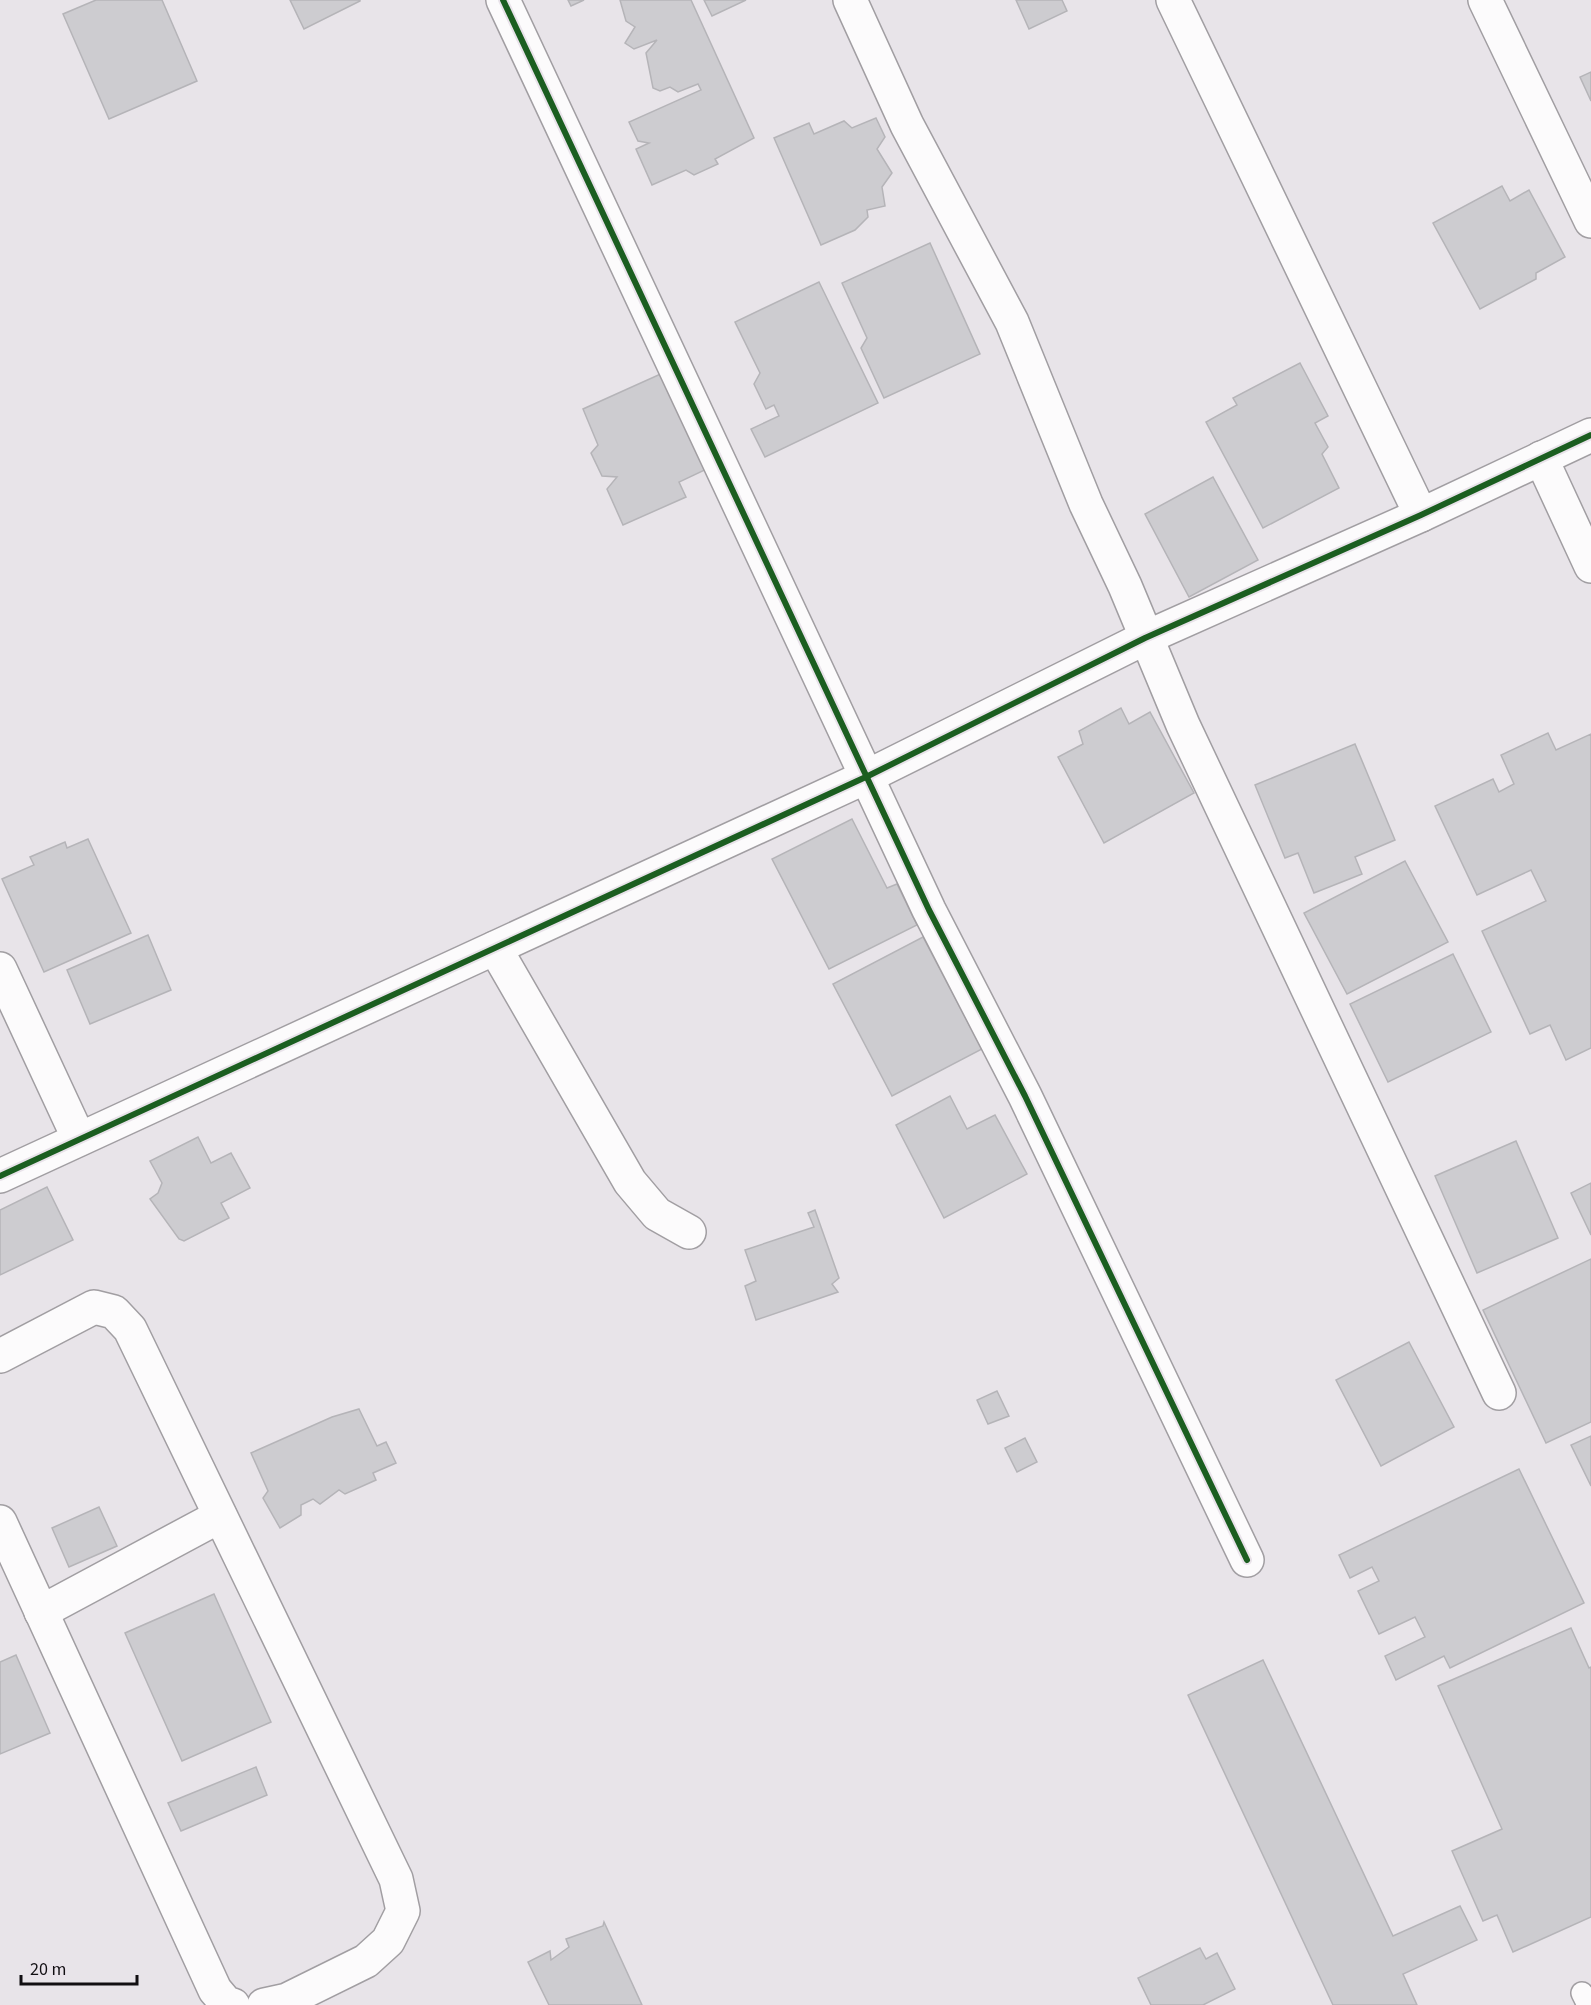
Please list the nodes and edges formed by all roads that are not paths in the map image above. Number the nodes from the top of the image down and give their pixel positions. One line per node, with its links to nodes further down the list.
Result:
1 (503, 0): 11 (street)
2 (850, 0): 10 (street)
3 (1173, 0): 8 (street)
4 (1485, 0): 5 (street)
5 (1591, 221)
6 (1591, 435): 7 (street)
7 (1541, 458): 8 (street); 9 (street)
8 (1421, 515): 10 (street)
9 (1591, 566)
10 (1145, 638): 11 (street); 18 (street)
11 (868, 776): 12 (street); 21 (street)
12 (495, 948): 14 (street); 16 (street)
13 (0, 969): 14 (street)
14 (79, 1139): 15 (street)
15 (0, 1176)
16 (689, 1232)
17 (0, 1356): 19 (street)
18 (1499, 1393)
19 (220, 1516): 22 (street); 24 (street)
20 (0, 1522): 22 (street)
21 (1247, 1560)
22 (41, 1612): 23 (street)
23 (233, 2005)
24 (264, 2005)

